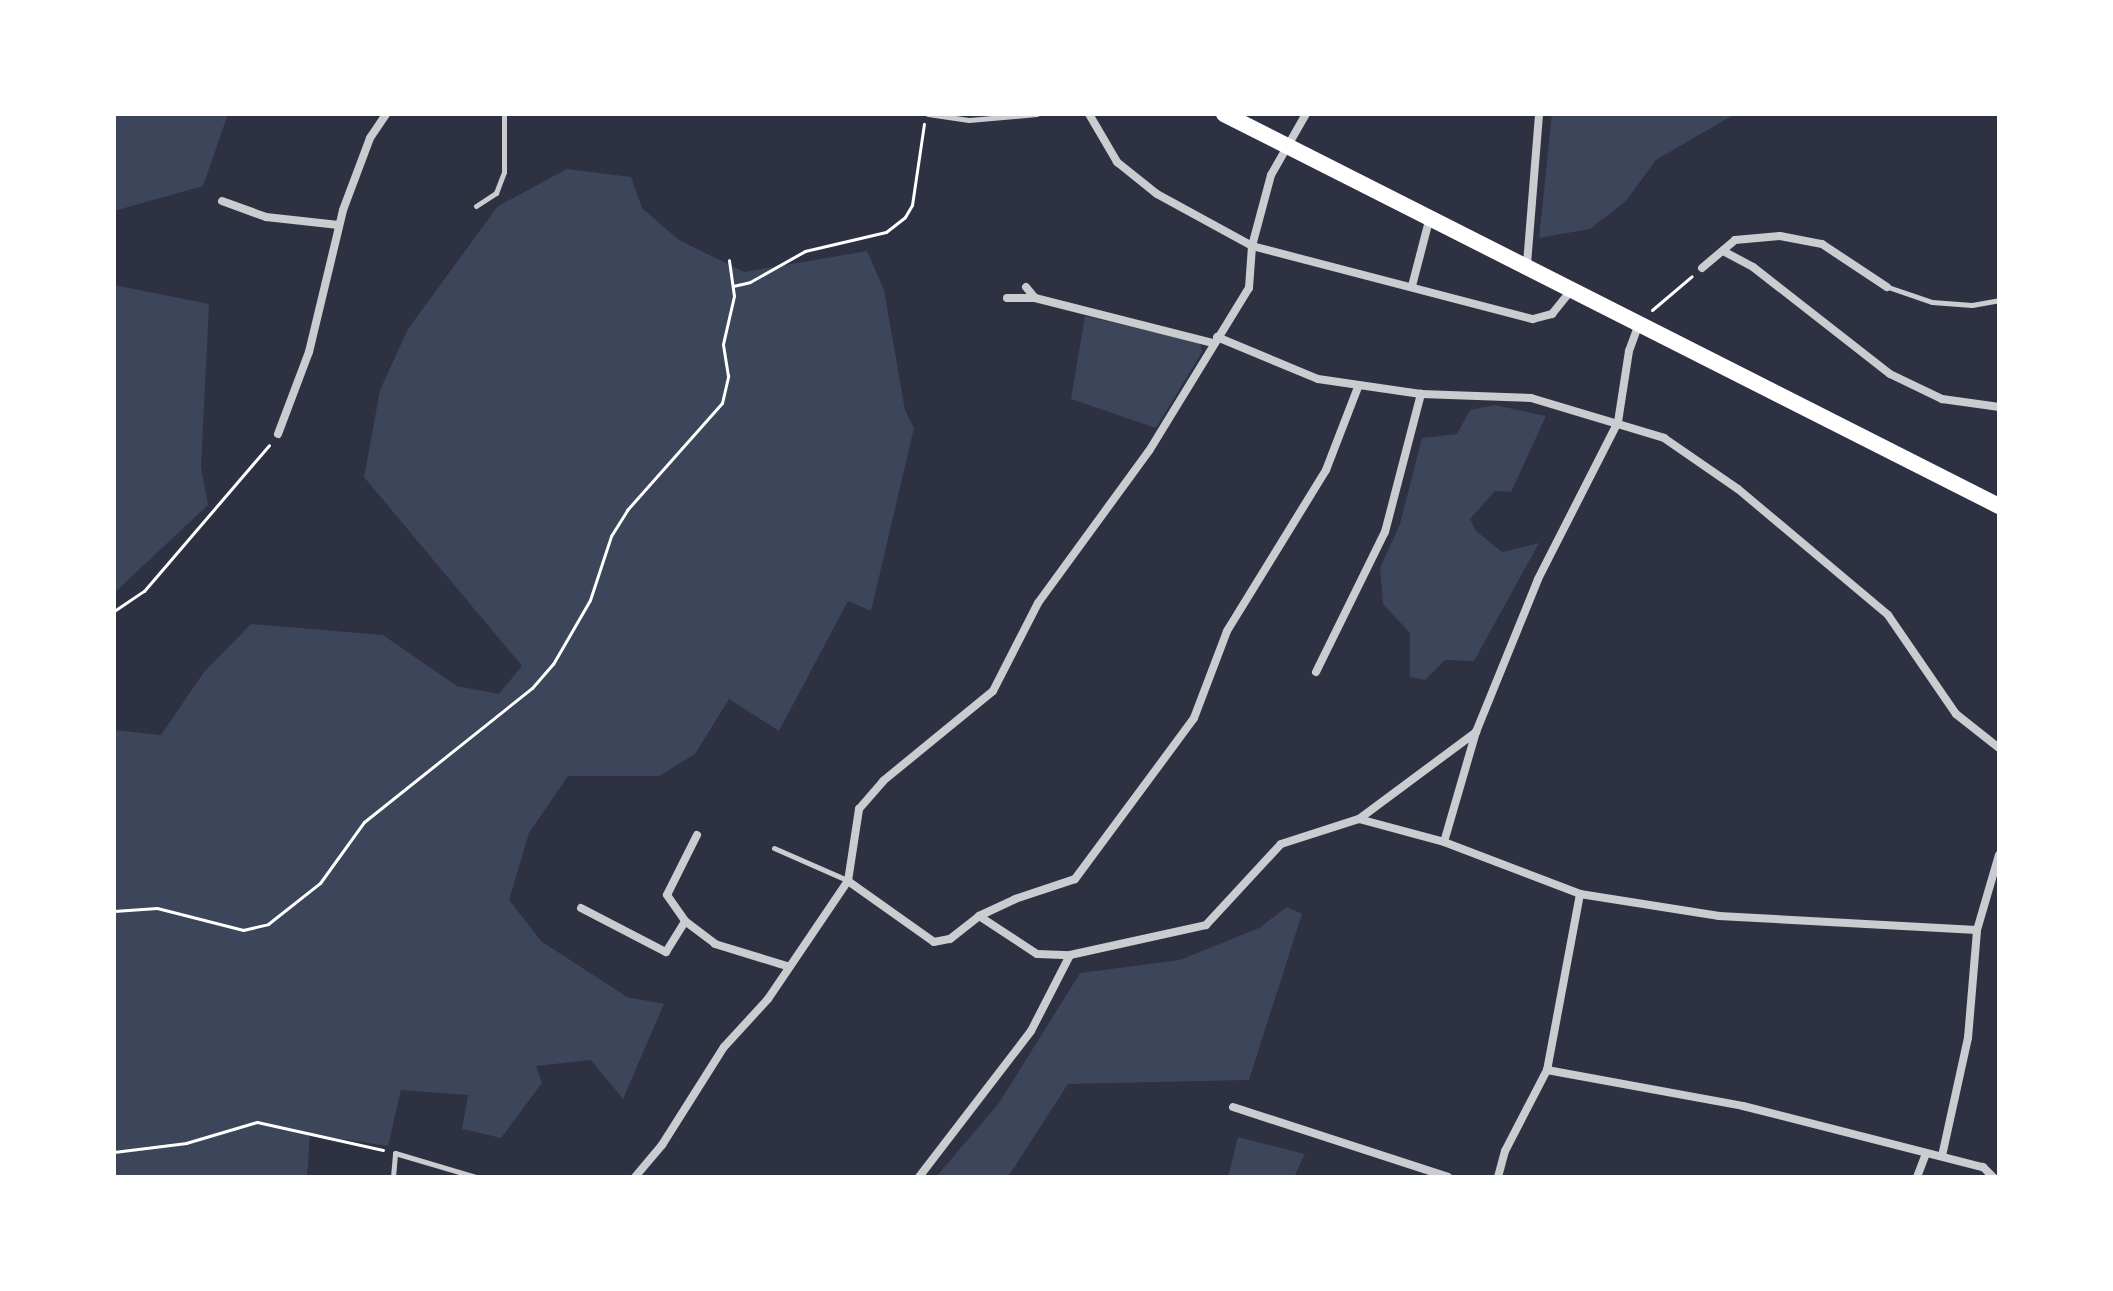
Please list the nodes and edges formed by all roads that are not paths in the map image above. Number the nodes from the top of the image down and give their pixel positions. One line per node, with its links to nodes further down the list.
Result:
1 (386, 114): 13 (street)
2 (504, 114): 11 (lane)
3 (927, 114): 4 (lane)
4 (1037, 114)
5 (1089, 114): 14 (street)
6 (1224, 114): 9 (main road)
7 (1306, 114): 9 (street)
8 (1539, 114): 16 (street)
9 (1284, 144): 12 (main road); 14 (street)
10 (222, 201): 13 (street)
11 (476, 206)
12 (1430, 216): 16 (main road); 18 (street)
13 (339, 225): 31 (street)
14 (1252, 246): 18 (street); 26 (street)
15 (1723, 251): 17 (street); 21 (street); 29 (street)
16 (1527, 264): 20 (main road)
17 (1702, 268)
18 (1412, 286): 20 (street)
19 (1026, 287): 23 (street)
20 (1573, 287): 25 (main road)
21 (1887, 287): 24 (lane)
22 (1007, 298): 23 (street)
23 (1035, 298): 26 (street)
24 (1999, 300)
25 (1640, 320): 30 (street); 32 (main road)
26 (1215, 340): 27 (street); 41 (street)
27 (1358, 387): 28 (street); 44 (street)
28 (1421, 394): 30 (street); 33 (street)
29 (1999, 407)
30 (1618, 422): 34 (street); 35 (street)
31 (278, 434)
32 (1999, 506)
33 (1316, 672)
34 (1476, 732): 36 (street); 38 (street)
35 (1999, 748)
36 (1359, 819): 38 (street); 47 (street)
37 (697, 835): 45 (street)
38 (1444, 842): 42 (street)
39 (774, 848): 41 (lane)
40 (1999, 855): 46 (street)
41 (848, 881): 44 (street); 48 (street)
42 (1580, 894): 46 (street); 49 (street)
43 (581, 908): 45 (street)
44 (979, 916): 47 (street)
45 (685, 921): 48 (street)
46 (1977, 930): 52 (street)
47 (1070, 955): 56 (street)
48 (790, 967): 53 (street)
49 (1547, 1070): 51 (street); 58 (street)
50 (1233, 1107): 57 (street)
51 (1926, 1154): 52 (street); 59 (street)
52 (1942, 1156): 60 (street)
53 (640, 1176)
54 (393, 1177): 55 (lane)
55 (476, 1177)
56 (919, 1177)
57 (1448, 1177)
58 (1498, 1177)
59 (1917, 1177)
60 (1993, 1177)

